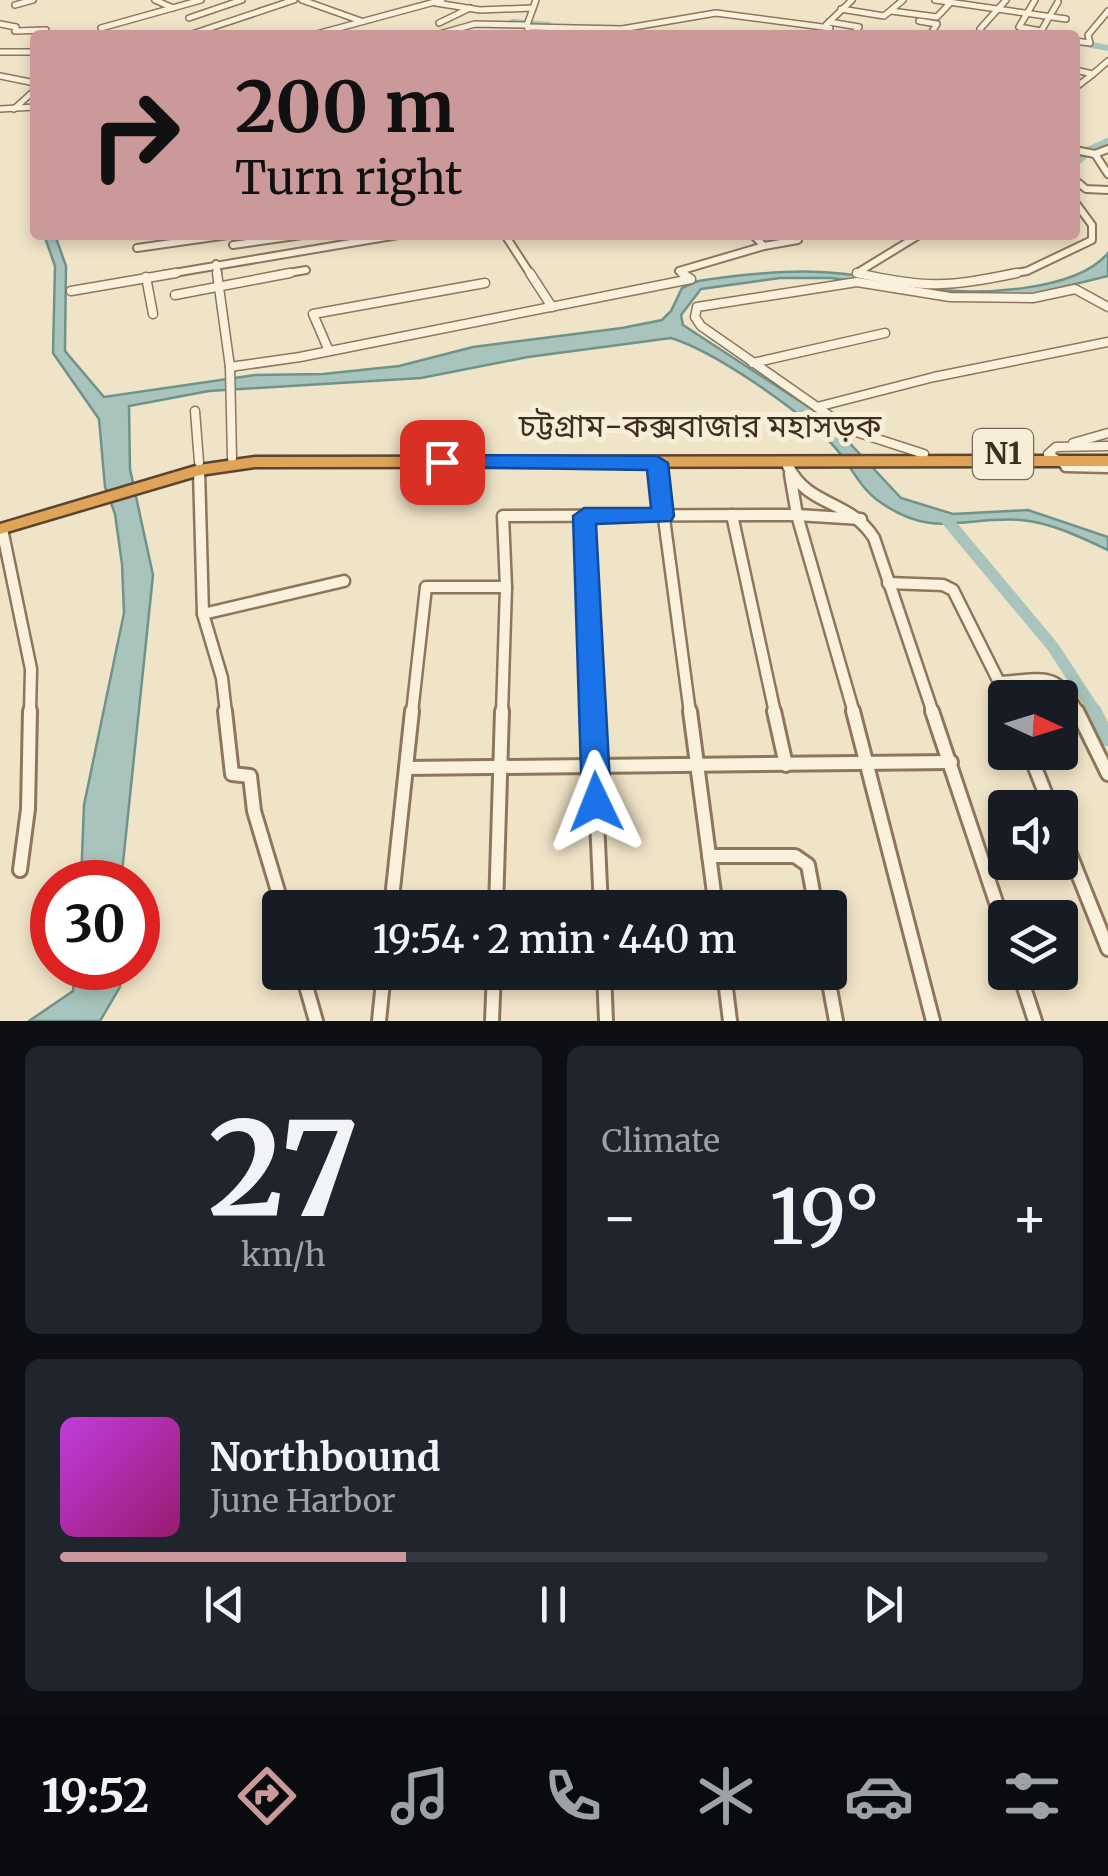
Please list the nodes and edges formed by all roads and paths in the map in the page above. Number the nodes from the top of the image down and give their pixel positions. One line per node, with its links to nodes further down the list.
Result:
1 (33, 0): 17 (street)
2 (155, 0): 19 (street)
3 (201, 0): 19 (street)
4 (242, 0): 18 (street)
5 (294, 0): 28 (street)
6 (302, 0): 33 (street)
7 (536, 0): 21 (street)
8 (852, 0): 22 (street)
9 (903, 0): 25 (street)
10 (934, 0): 14 (street)
11 (1006, 0): 23 (street)
12 (1035, 0): 26 (street)
13 (438, 1): 20 (street); 33 (street)
14 (950, 2): 15 (street); 25 (street)
15 (968, 2): 23 (street)
16 (1058, 2): 30 (street)
17 (15, 4)
18 (224, 6): 28 (street); 31 (street)
19 (173, 8): 41 (street)
20 (470, 8): 21 (street); 34 (street)
21 (532, 8): 36 (street)
22 (841, 9): 27 (street); 38 (street)
23 (1000, 9): 26 (street); 43 (street)
24 (1108, 10): 57 (street)
25 (891, 11): 29 (street)
26 (1028, 12): 30 (street); 55 (street)
27 (866, 13): 29 (street); 40 (street)
28 (256, 14): 45 (street)
29 (884, 16): 54 (street)
30 (1051, 16): 32 (street); 56 (street)
31 (190, 18)
32 (1066, 19)
33 (362, 22): 46 (street)
34 (439, 22)
35 (0, 24): 44 (street)
36 (528, 24): 39 (street); 42 (street); 49 (street)
37 (801, 24): 38 (street); 42 (street); 51 (street)
38 (826, 25): 40 (street); 52 (street)
39 (466, 26): 47 (street); 48 (street)
40 (856, 26): 53 (street)
41 (101, 28)
42 (622, 28): 50 (street)
43 (980, 29)
44 (30, 30)
45 (204, 30)
46 (332, 30)
47 (453, 30)
48 (468, 30)
49 (529, 30)
50 (624, 30)
51 (800, 30)
52 (829, 30)
53 (855, 30)
54 (934, 30)
55 (1026, 30)
56 (1043, 30)
57 (1080, 42)
58 (0, 52): 59 (street)
59 (30, 52)
60 (1108, 61): 62 (street)
61 (1080, 71): 62 (street)
62 (1093, 74): 64 (street)
63 (0, 76): 65 (street)
64 (1080, 84)
65 (30, 85)
66 (30, 91): 69 (street)
67 (30, 108): 69 (street)
68 (0, 109): 69 (street)
69 (14, 109)
70 (1108, 149): 72 (street)
71 (1080, 151): 72 (street)
72 (1095, 154): 73 (street)
73 (1108, 174)
74 (1080, 184): 75 (street)
75 (1108, 190)
76 (1080, 208): 84 (street)
77 (193, 240): 87 (street)
78 (230, 240): 85 (street)
79 (268, 240): 85 (street)
80 (344, 240): 88 (street)
81 (507, 240): 96 (street)
82 (758, 240): 86 (street)
83 (798, 240): 86 (street)
84 (910, 240)
85 (233, 245): 88 (street)
86 (764, 246): 96 (street)
87 (136, 248)
88 (238, 260): 89 (street)
89 (216, 264): 91 (street); 93 (street)
90 (306, 270): 93 (street)
91 (146, 277): 94 (street); 98 (street)
92 (485, 283): 101 (street)
93 (220, 286): 95 (street); 103 (street)
94 (71, 291)
95 (175, 294)
96 (552, 307): 101 (street)
97 (1108, 308): 102 (street)
98 (153, 314)
99 (886, 333): 102 (street)
100 (1108, 342): 104 (street)
101 (329, 351): 103 (street)
102 (753, 363): 104 (street)
103 (230, 371): 111 (street)
104 (817, 406): 108 (street)
105 (196, 411): 116 (street)
106 (1108, 433): 109 (street)
107 (1108, 450): 109 (highway, চট্টগ্রাম-কক্সবাজার মহাসড়ক / N1)
108 (924, 454): 109 (highway, চট্টগ্রাম-কক্সবাজার মহাসড়ক / N1); 113 (highway, চট্টগ্রাম-কক্সবাজার মহাসড়ক / N1)
109 (1052, 454): 113 (highway, চট্টগ্রাম-কক্সবাজার মহাসড়ক / N1); 115 (highway, চট্টগ্রাম-কক্সবাজার মহাসড়ক / N1)
110 (482, 457): 111 (highway, চট্টগ্রাম-কক্সবাজার মহাসড়ক / N1); 112 (highway, চট্টগ্রাম-কক্সবাজার মহাসড়ক / N1); 114 (highway, চট্টগ্রাম-কক্সবাজার মহাসড়ক / N1); 116 (highway, চট্টগ্রাম-কক্সবাজার মহাসড়ক / N1)
111 (232, 458): 116 (highway, চট্টগ্রাম-কক্সবাজার মহাসড়ক / N1)
112 (812, 458): 113 (highway, চট্টগ্রাম-কক্সবাজার মহাসড়ক / N1); 117 (highway, চট্টগ্রাম-কক্সবাজার মহাসড়ক / N1)
113 (899, 458)
114 (657, 463): 117 (highway, চট্টগ্রাম-কক্সবাজার মহাসড়ক / N1); 120 (street)
115 (1108, 464)
116 (199, 466): 123 (highway, চট্টগ্রাম-কক্সবাজার মহাসড়ক / N1); 127 (street)
117 (788, 468): 118 (street); 122 (street)
118 (797, 515): 121 (street); 122 (street); 133 (street)
119 (584, 516): 120 (street); 126 (street); 137 (street)
120 (663, 516): 121 (street); 135 (street)
121 (732, 516): 134 (street)
122 (861, 518): 125 (street)
123 (1, 526): 141 (street)
124 (344, 581): 127 (street)
125 (888, 584): 128 (street); 132 (street)
126 (506, 588): 136 (street); 138 (street)
127 (203, 614): 143 (street)
128 (1000, 680)
129 (1026, 680): 130 (street)
130 (1054, 680)
131 (1078, 713): 139 (street)
132 (951, 762): 133 (street); 149 (street)
133 (868, 764): 134 (street); 164 (street)
134 (786, 765): 135 (street)
135 (698, 766): 137 (street); 140 (street)
136 (501, 767): 137 (street); 138 (street); 145 (street)
137 (595, 767): 146 (street)
138 (406, 768): 144 (street)
139 (1108, 774)
140 (709, 856): 147 (street); 148 (street)
141 (20, 870)
142 (1078, 874): 150 (street)
143 (278, 890)
144 (393, 890)
145 (497, 890)
146 (600, 890)
147 (714, 890)
148 (813, 890)
149 (996, 900)
150 (1108, 949)
151 (307, 990): 158 (street)
152 (382, 990): 159 (street)
153 (493, 990): 160 (street)
154 (605, 990): 161 (street)
155 (726, 990): 162 (street)
156 (830, 990): 163 (street)
157 (1025, 990): 165 (street)
158 (316, 1021)
159 (378, 1021)
160 (492, 1021)
161 (606, 1021)
162 (730, 1021)
163 (836, 1021)
164 (933, 1021)
165 (1035, 1021)

